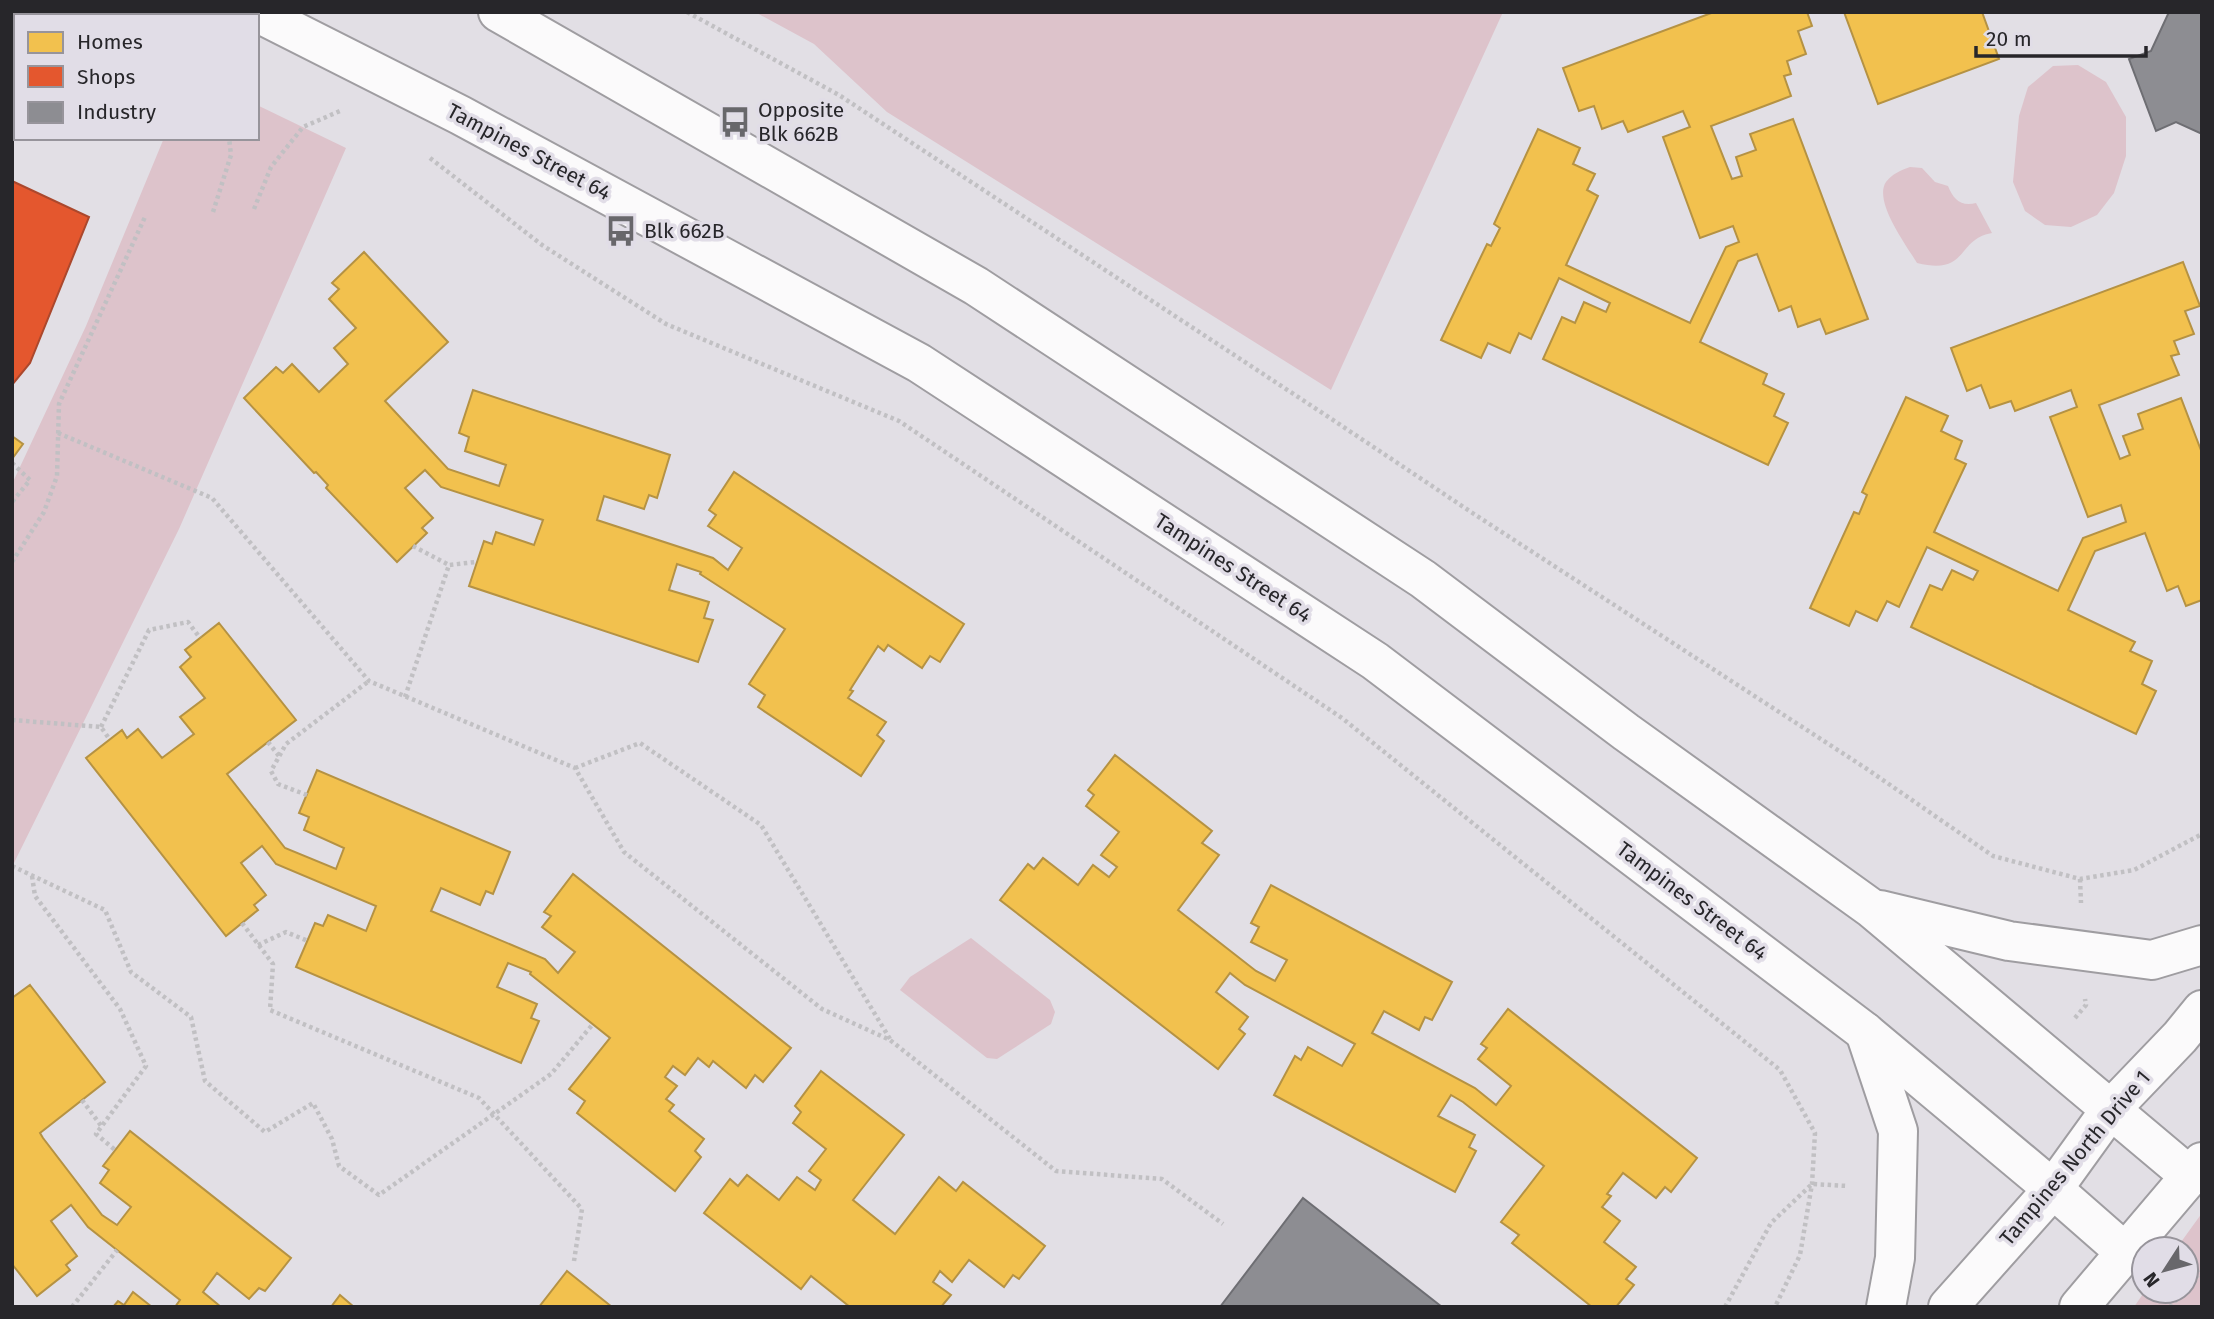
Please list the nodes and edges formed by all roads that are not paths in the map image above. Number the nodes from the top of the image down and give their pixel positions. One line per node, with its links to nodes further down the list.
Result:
1 (256, 12): 6 (street, Tampines Street 64)
2 (498, 12): 3 (street)
3 (1871, 908): 4 (street); 7 (street)
4 (2202, 945)
5 (2202, 1010): 7 (street, Tampines North Drive 1)
6 (1865, 1032): 9 (street, Tampines Street 64); 11 (street)
7 (2110, 1110): 8 (street); 9 (street, Tampines North Drive 1)
8 (2196, 1169): 10 (street)
9 (2053, 1189): 10 (street, Tampines Street 64); 12 (street, Tampines North Drive 1)
10 (2126, 1253): 13 (street)
11 (1886, 1307)
12 (1948, 1307)
13 (2079, 1307)

